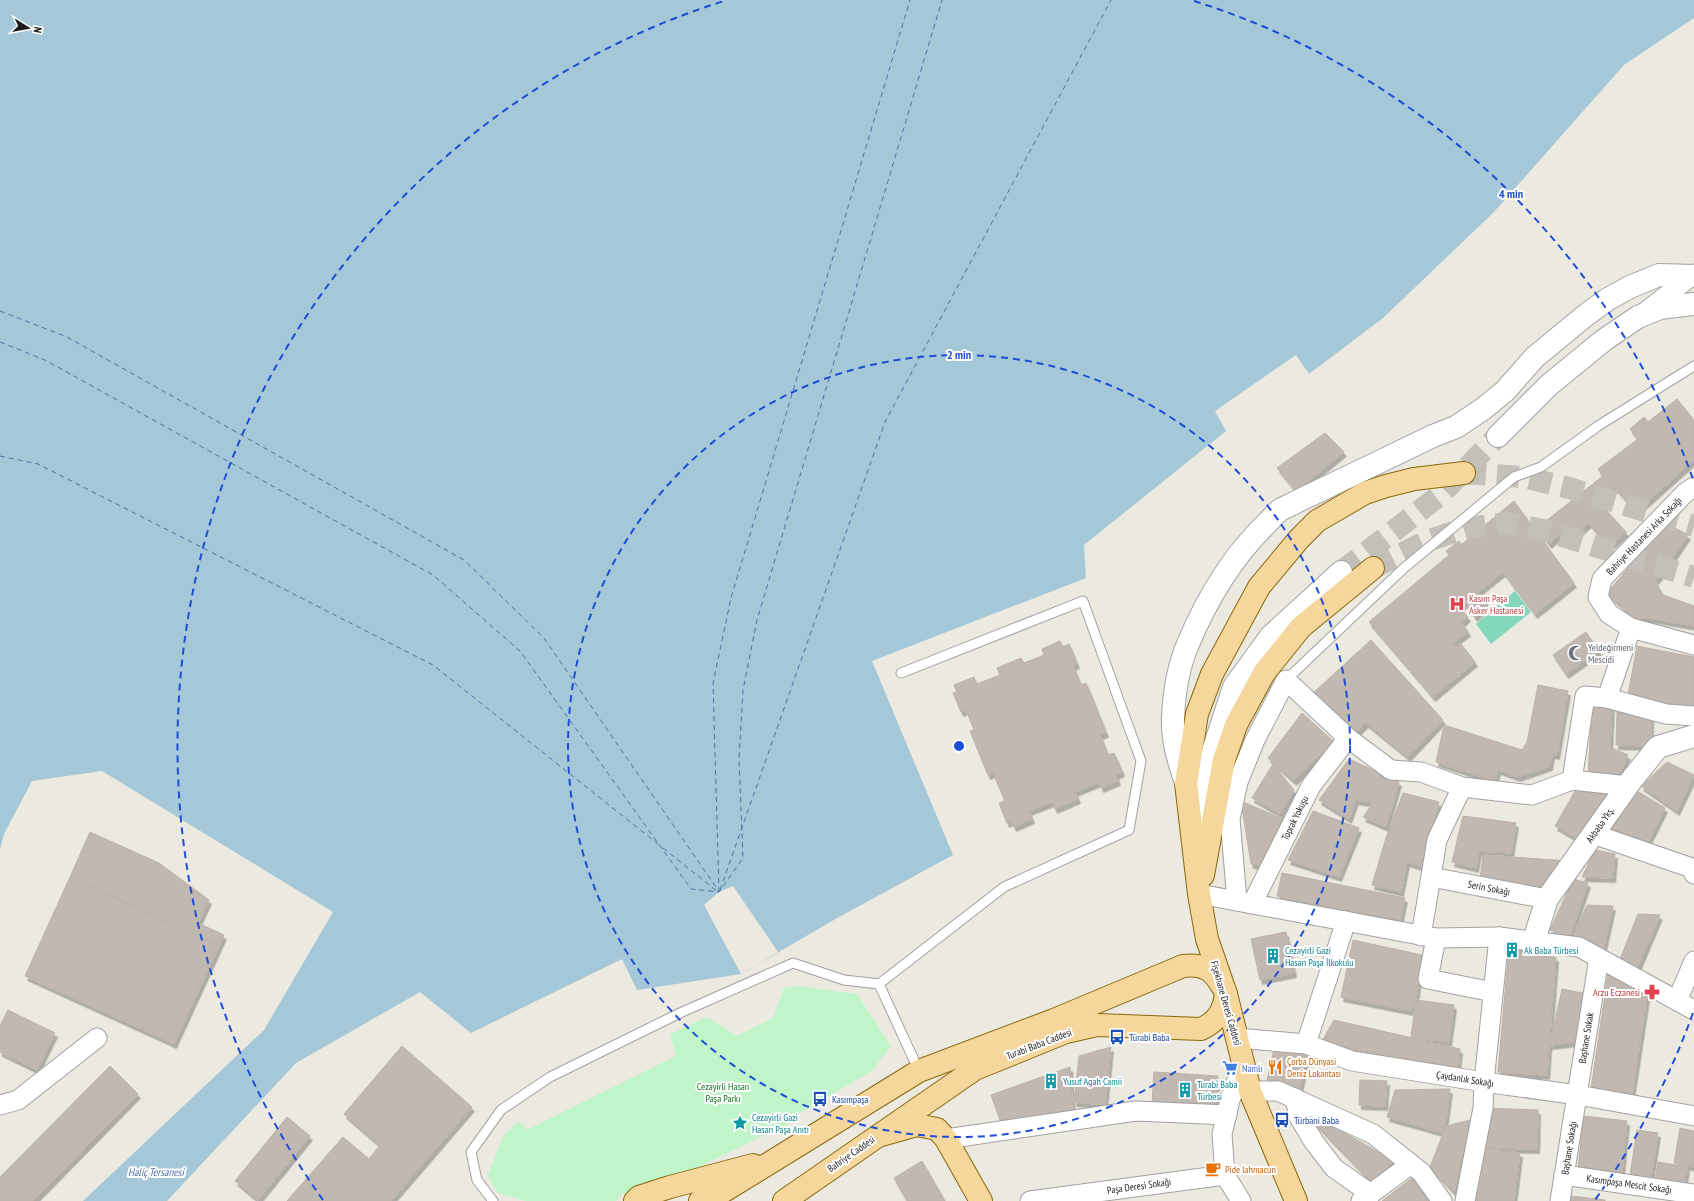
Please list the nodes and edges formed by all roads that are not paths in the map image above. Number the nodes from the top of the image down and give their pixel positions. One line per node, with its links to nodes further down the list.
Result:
1 (1693, 275): 3 (street); 19 (street)
2 (1694, 304): 3 (street)
3 (1638, 317): 5 (street)
4 (1694, 366): 13 (lane)
5 (1498, 436)
6 (1464, 473): 19 (main road, Fişekhane Deresi Caddesi)
7 (1694, 487): 10 (street, Bahriye Hastanesi Arka Sokağı)
8 (1373, 568): 23 (main road)
9 (1341, 572): 23 (street)
10 (1631, 628): 11 (street, Bahriye Hastanesi Arka Sokağı); 14 (street)
11 (1694, 645)
12 (901, 673): 37 (lane)
13 (1286, 680): 16 (street); 28 (street)
14 (1607, 698): 15 (street); 18 (street)
15 (1694, 716)
16 (1348, 738): 21 (street); 28 (street, Toprak Yokuşu)
17 (1687, 742): 20 (street, Akbaba Ykş.)
18 (1572, 780): 20 (street); 21 (street)
19 (1186, 784): 26 (main road, Fişekhane Deresi Caddesi)
20 (1628, 786): 22 (street, Akbaba Ykş.)
21 (1462, 787): 25 (street)
22 (1593, 834): 24 (street); 27 (street, Akbaba Ykş.)
23 (1206, 858): 26 (main road)
24 (1694, 874)
25 (1431, 877): 27 (street, Serin Sokağı); 30 (street)
26 (1199, 894): 28 (street); 32 (main road, Fişekhane Deresi Caddesi)
27 (1547, 899): 33 (street, Akbaba Ykş.)
28 (1245, 902): 29 (street)
29 (1346, 921): 30 (street); 44 (street)
30 (1429, 937): 31 (street); 38 (street)
31 (1499, 937): 33 (street); 38 (street)
32 (1207, 939): 36 (main road); 39 (main road, Fişekhane Deresi Caddesi)
33 (1534, 940): 34 (street)
34 (1599, 958): 40 (street); 49 (street, Başhane Sokak)
35 (1694, 961): 40 (street)
36 (1183, 966): 39 (main road); 46 (main road)
37 (879, 984): 46 (lane); 64 (lane)
38 (1493, 992): 47 (street)
39 (1226, 994): 43 (main road, Fişekhane Deresi Caddesi); 54 (main road, Turabi Baba Caddesi)
40 (1677, 1001): 41 (street)
41 (1694, 1010)
42 (97, 1038): 51 (street)
43 (1237, 1038): 44 (street, Çaydanlık Sokağı); 45 (main road, Fişekhane Deresi Caddesi)
44 (1306, 1044): 47 (street, Çaydanlık Sokağı)
45 (1243, 1063): 48 (main road, Fişekhane Deresi Caddesi); 52 (street)
46 (919, 1070): 56 (main road)
47 (1484, 1082): 49 (street, Çaydanlık Sokağı); 73 (street)
48 (1250, 1091): 50 (street); 71 (main road, Fişekhane Deresi Caddesi)
49 (1578, 1095): 53 (street, Çaydanlık Sokağı); 59 (street, Başhane Sokağı)
50 (1295, 1098): 57 (street); 63 (street)
51 (0, 1105)
52 (1227, 1115): 55 (street); 58 (street)
53 (1694, 1116)
54 (878, 1136): 55 (main road, Bahriye Caddesi); 67 (main road, Bahriye Caddesi)
55 (946, 1139): 68 (main road, Bahriye Caddesi)
56 (775, 1160): 65 (main road); 66 (main road)
57 (1411, 1164): 63 (street); 72 (street)
58 (1225, 1175): 61 (street, Paşa Deresi Sokağı); 70 (street)
59 (1564, 1175): 60 (street, Kasımpaşa Mescit Sokağı); 74 (street, Başhane Sokağı)
60 (1694, 1194)
61 (1125, 1195): 62 (street, Paşa Deresi Sokağı)
62 (1079, 1198): 69 (street, Paşa Deresi Sokağı)
63 (1366, 1198)
64 (493, 1201)
65 (635, 1201)
66 (700, 1201)
67 (784, 1201)
68 (981, 1201)
69 (1030, 1201)
70 (1241, 1201)
71 (1296, 1201)
72 (1442, 1201)
73 (1464, 1201)
74 (1560, 1201)

